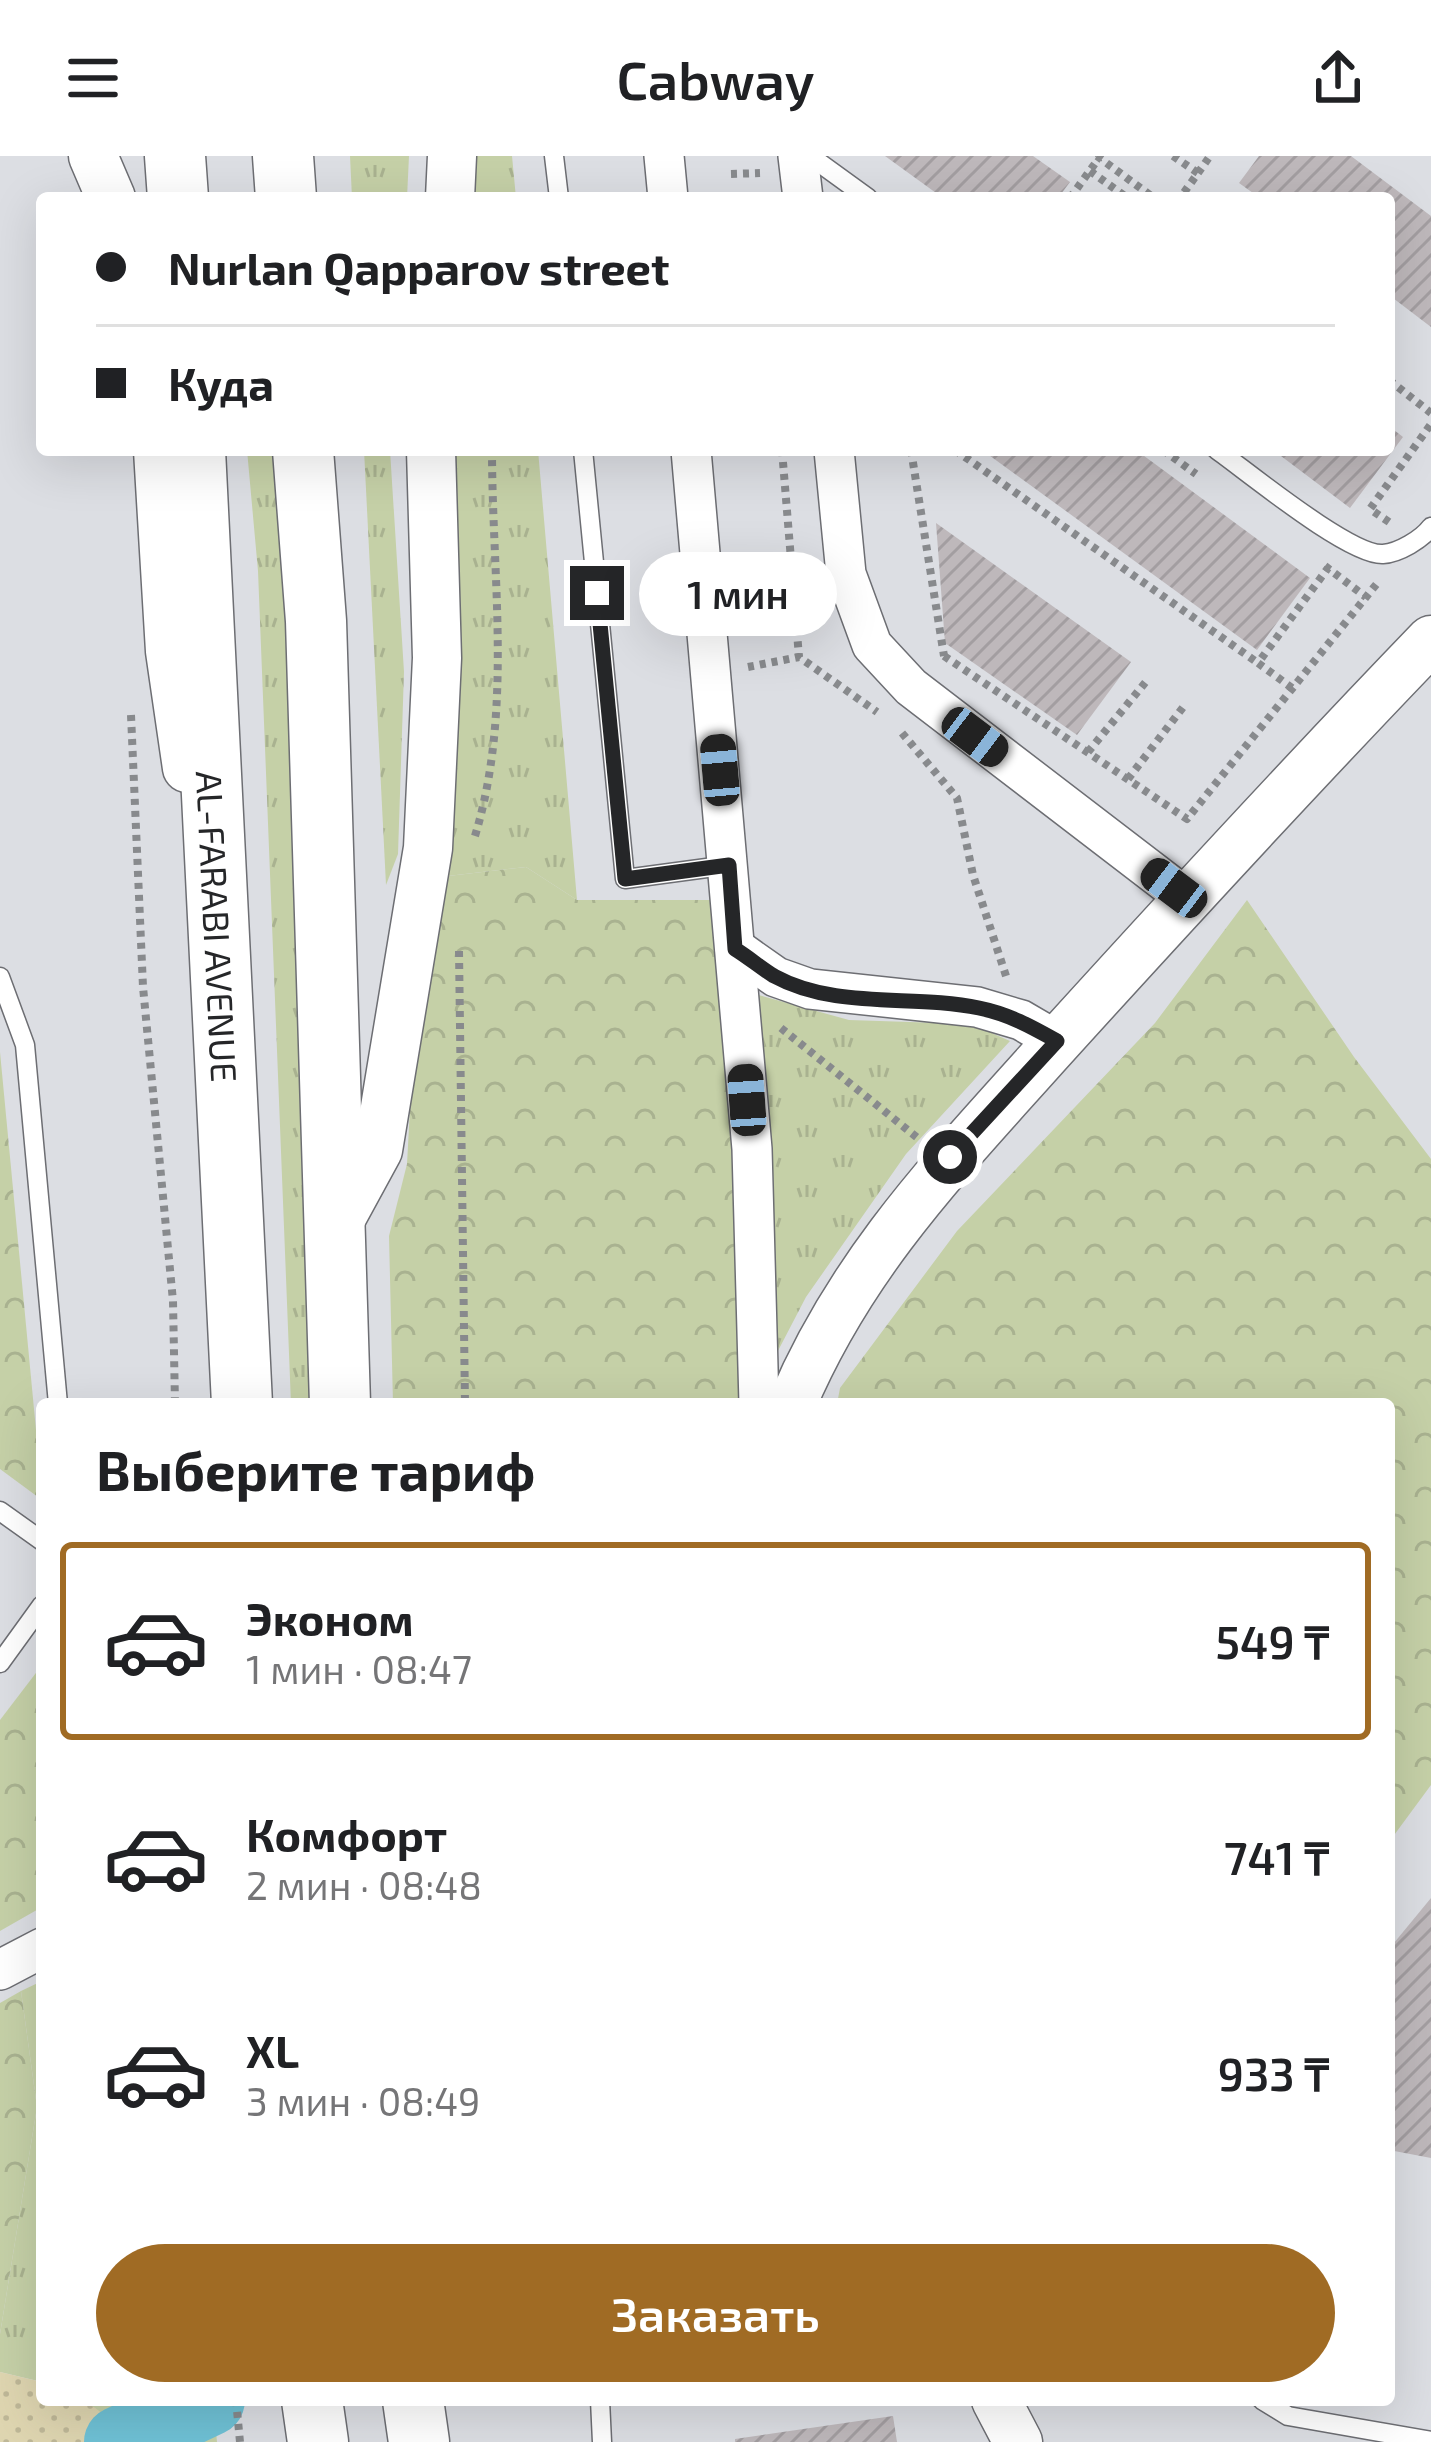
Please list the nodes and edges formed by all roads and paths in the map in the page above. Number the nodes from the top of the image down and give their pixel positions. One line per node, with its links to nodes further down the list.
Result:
1 (93, 156): 17 (street)
2 (176, 156): 18 (main road)
3 (283, 156): 19 (main road)
4 (452, 156): 20 (street)
5 (554, 156): 21 (lane)
6 (664, 156): 22 (street)
7 (798, 156): 23 (street)
8 (810, 156): 24 (lane)
9 (1173, 156): 13 (path)
10 (1210, 156): 13 (path)
11 (1098, 157): 12 (path); 16 (path)
12 (1090, 171): 25 (path); 26 (path)
13 (1198, 173): 29 (path)
14 (731, 174): 15 (path)
15 (761, 184)
16 (1135, 184): 27 (path); 28 (path)
17 (108, 192)
18 (178, 192)
19 (286, 192)
20 (450, 192)
21 (558, 192)
22 (667, 192)
23 (802, 192)
24 (860, 192)
25 (1074, 192)
26 (1118, 192)
27 (1129, 192)
28 (1146, 192)
29 (1184, 192)
30 (1395, 385): 31 (path)
31 (1431, 413)
32 (1431, 424): 46 (path)
33 (158, 456): 69 (street)
34 (195, 456): 69 (main road, AL-FARABI AVENUE)
35 (304, 456): 71 (main road)
36 (431, 456): 71 (street)
37 (492, 456): 61 (path)
38 (584, 456): 62 (lane)
39 (692, 456): 52 (street)
40 (782, 456): 50 (path)
41 (835, 456): 57 (street)
42 (912, 456): 49 (path)
43 (963, 456): 51 (path)
44 (1226, 456): 46 (lane)
45 (1431, 527): 46 (lane)
46 (1409, 543): 54 (path)
47 (1328, 568): 51 (path)
48 (1431, 640): 63 (street)
49 (944, 656): 57 (path); 58 (path)
50 (799, 657): 52 (path); 60 (path)
51 (1258, 664): 54 (path)
52 (711, 674): 62 (street)
53 (1149, 678): 58 (path)
54 (1292, 688): 59 (path)
55 (1184, 706): 59 (path)
56 (131, 708): 73 (path)
57 (956, 722): 60 (path); 63 (street)
58 (1088, 752): 59 (path)
59 (1128, 779)
60 (957, 799): 68 (path)
61 (470, 852)
62 (729, 865): 65 (street)
63 (1185, 897): 68 (street)
64 (459, 938): 76 (path)
65 (735, 949): 67 (street); 68 (street)
66 (0, 977): 72 (lane)
67 (738, 993): 70 (path); 77 (street)
68 (1039, 1030): 78 (street)
69 (224, 1039): 74 (main road, AL-FARABI AVENUE)
70 (930, 1147)
71 (335, 1228): 75 (main road)
72 (57, 1398)
73 (175, 1398)
74 (242, 1398)
75 (340, 1398)
76 (465, 1398)
77 (759, 1398)
78 (795, 1398)
79 (0, 1510): 80 (lane)
80 (36, 1537)
81 (36, 1614): 82 (lane)
82 (0, 1663)
83 (36, 1951): 84 (street)
84 (0, 1970)
85 (237, 2406): 92 (path)
86 (313, 2406): 93 (main road)
87 (414, 2406): 94 (main road)
88 (600, 2406): 95 (lane)
89 (999, 2406): 96 (street)
90 (1272, 2406): 91 (lane)
91 (1431, 2441)
92 (240, 2442)
93 (318, 2442)
94 (419, 2442)
95 (602, 2442)
96 (1018, 2442)

